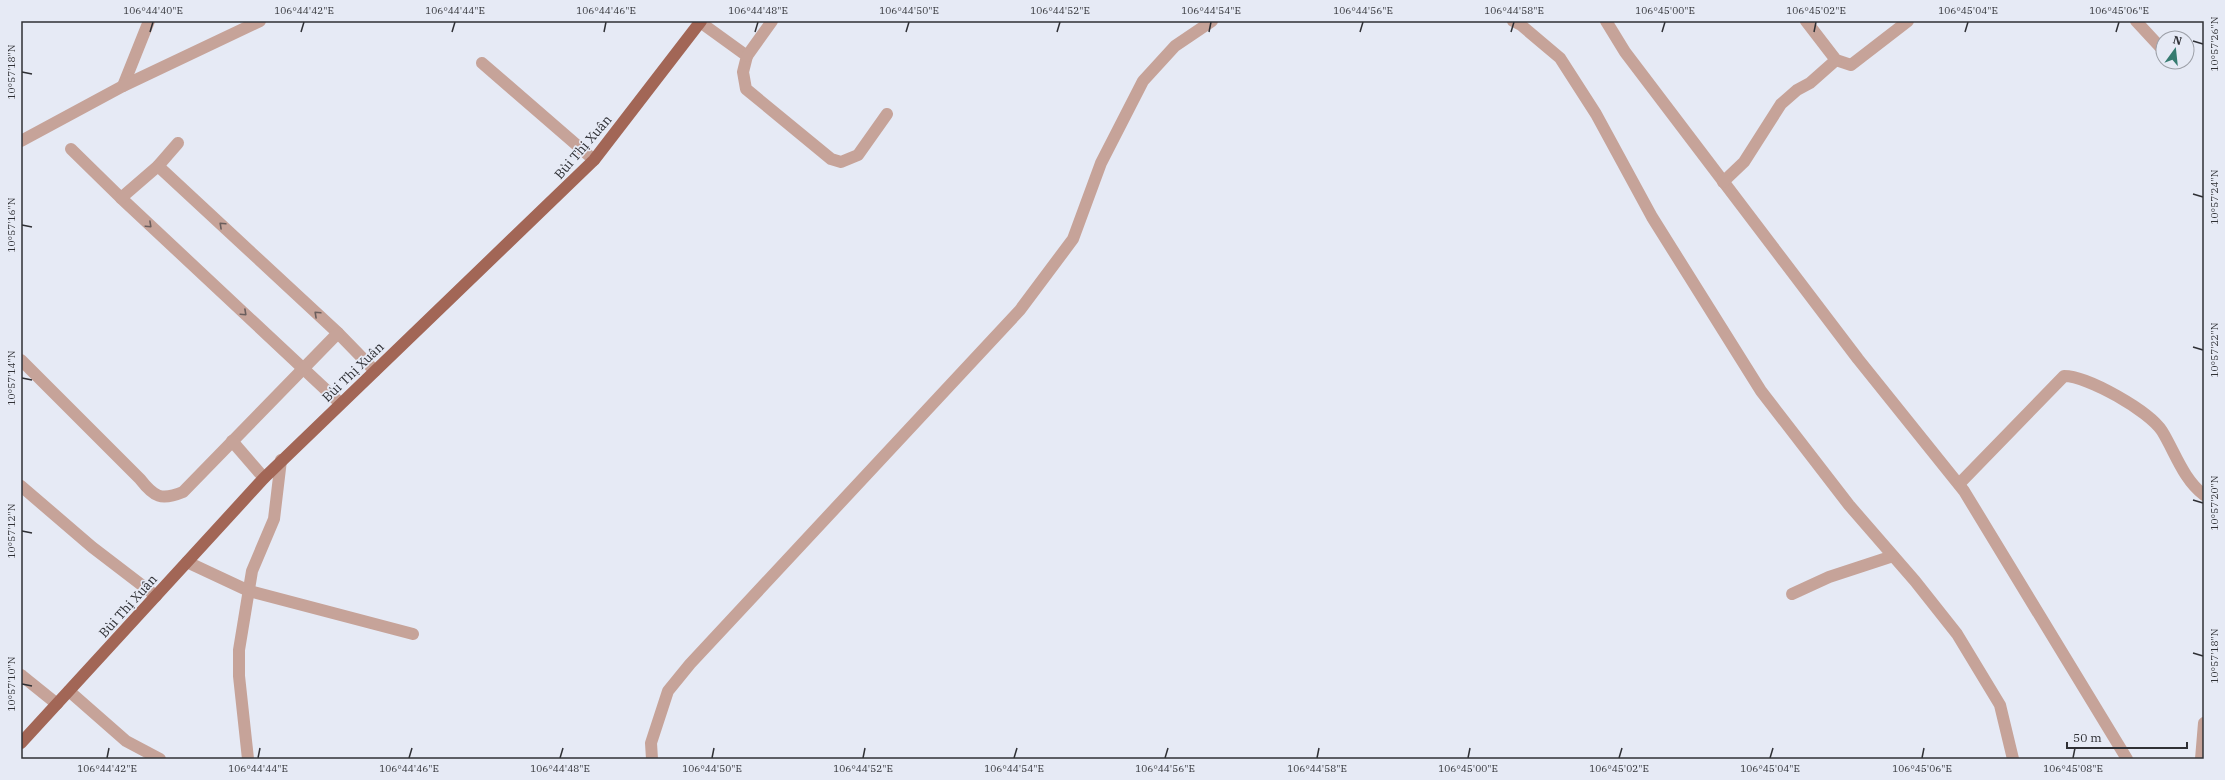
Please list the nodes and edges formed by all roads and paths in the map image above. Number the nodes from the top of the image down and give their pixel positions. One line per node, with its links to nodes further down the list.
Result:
1 (149, 21): 15 (street)
2 (260, 21): 15 (street)
3 (772, 21): 12 (street)
4 (1212, 21): 48 (street)
5 (1513, 21): 35 (street)
6 (1806, 21): 13 (street)
7 (1908, 21): 13 (street)
8 (2136, 21): 11 (street)
9 (701, 22): 12 (street); 20 (main road, Bùi Thị Xuân)
10 (1612, 23): 22 (street)
11 (2155, 41)
12 (747, 56): 16 (street)
13 (1836, 60): 22 (street)
14 (482, 63): 20 (street)
15 (123, 86): 17 (street)
16 (887, 114)
17 (21, 141)
18 (178, 143): 21 (street)
19 (71, 148): 23 (street)
20 (594, 160): 27 (main road, Bùi Thị Xuân)
21 (158, 166): 23 (street); 24 (street, one-way to 21)
22 (1723, 182): 32 (street)
23 (120, 198): 26 (street, one-way to 26)
24 (338, 333): 26 (street); 27 (street)
25 (21, 360): 29 (street)
26 (303, 368): 28 (street); 29 (street)
27 (374, 371): 28 (main road, Bùi Thị Xuân)
28 (340, 403): 30 (main road, Bùi Thị Xuân)
29 (232, 441): 31 (street)
30 (281, 460): 31 (main road, Bùi Thị Xuân); 37 (street)
31 (264, 478): 36 (main road, Bùi Thị Xuân)
32 (1959, 484): 34 (street); 50 (street)
33 (21, 486): 39 (street)
34 (2204, 495)
35 (1893, 556): 38 (street); 49 (street)
36 (187, 562): 37 (street); 39 (main road, Bùi Thị Xuân)
37 (249, 591): 40 (street); 47 (street)
38 (1792, 594)
39 (156, 596): 42 (main road, Bùi Thị Xuân)
40 (413, 634)
41 (21, 675): 43 (street)
42 (69, 691): 43 (main road, Bùi Thị Xuân); 46 (street)
43 (57, 704): 45 (main road, Bùi Thị Xuân)
44 (2204, 723): 51 (street)
45 (23, 738)
46 (160, 759)
47 (248, 759)
48 (652, 759)
49 (2013, 759)
50 (2127, 759)
51 (2201, 759)

